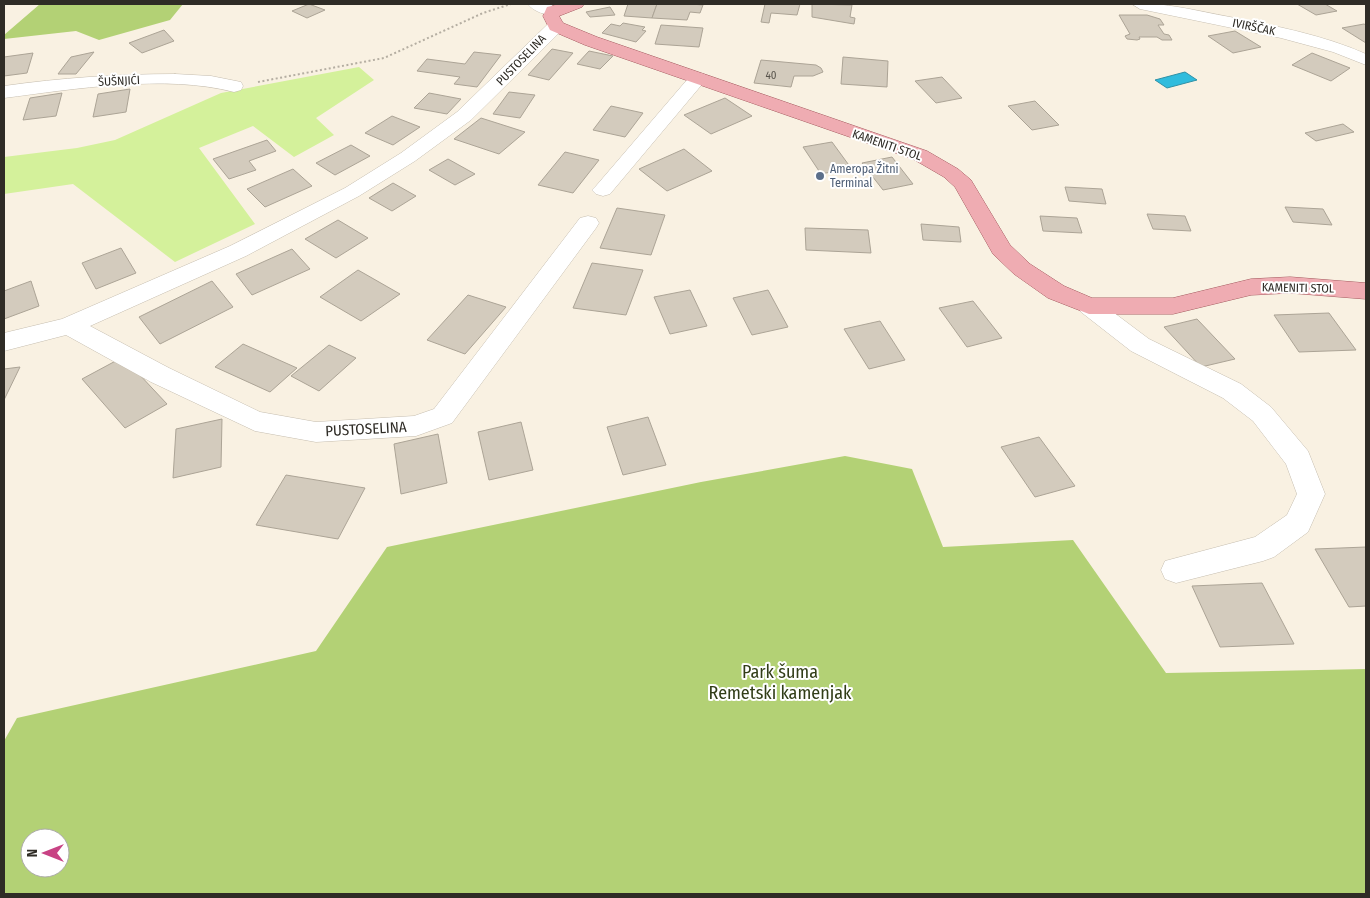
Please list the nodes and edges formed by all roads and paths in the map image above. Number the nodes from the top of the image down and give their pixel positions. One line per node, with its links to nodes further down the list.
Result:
1 (514, 4): 7 (path)
2 (576, 4): 4 (main road)
3 (1140, 4): 5 (street, IVIRŠČAK)
4 (548, 14): 6 (main road, KAMENITI STOL); 13 (street, PUSTOSELINA)
5 (1366, 60)
6 (698, 78): 9 (street); 12 (main road, KAMENITI STOL)
7 (234, 86): 8 (street, ŠUŠNJIĆI)
8 (4, 92)
9 (603, 190)
10 (588, 223): 13 (street, PUSTOSELINA)
11 (1366, 291): 12 (main road, KAMENITI STOL)
12 (1089, 306): 15 (street)
13 (69, 326): 14 (street, PUSTOSELINA)
14 (4, 342)
15 (1176, 570)

